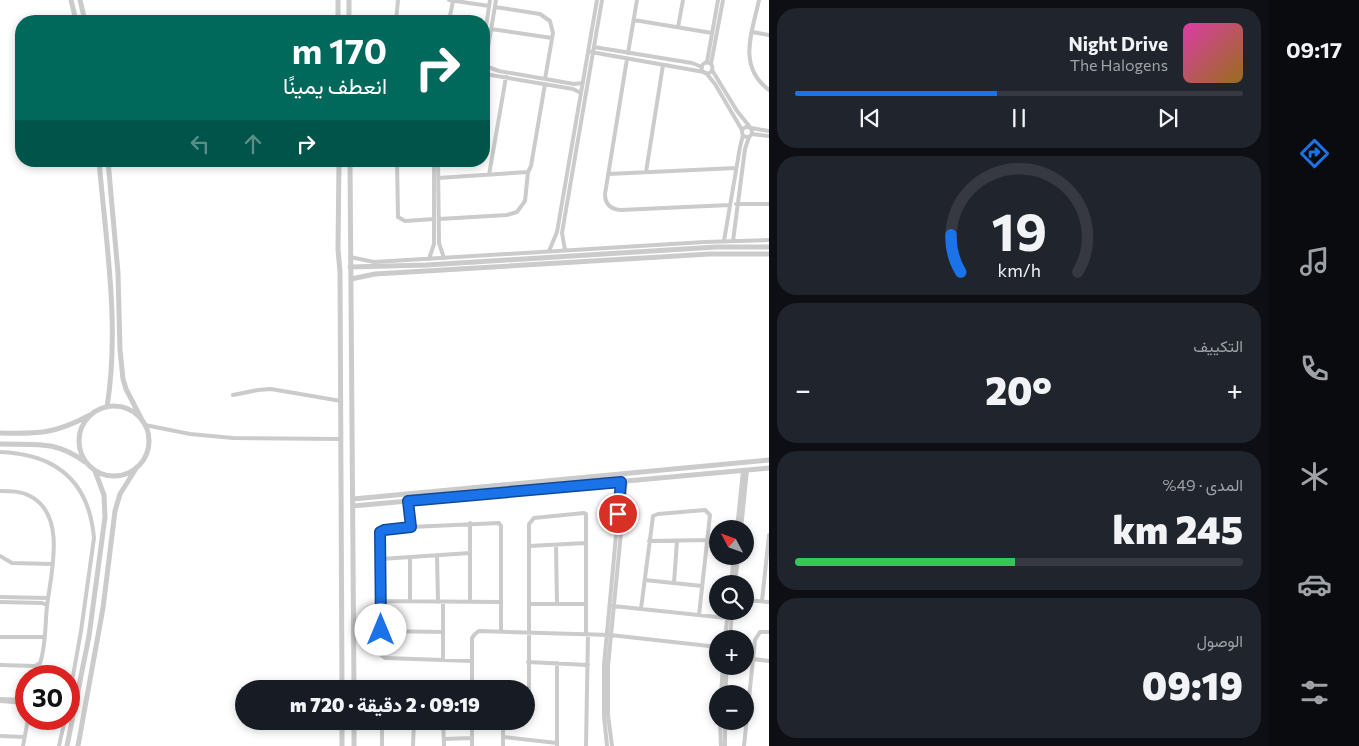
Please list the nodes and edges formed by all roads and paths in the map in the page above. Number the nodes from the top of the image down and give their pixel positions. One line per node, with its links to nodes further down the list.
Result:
1 (71, 0): 18 (street)
2 (80, 0): 19 (street)
3 (338, 0): 20 (street)
4 (349, 0): 21 (street)
5 (398, 0): 22 (street)
6 (451, 0): 16 (street); 23 (street)
7 (490, 0): 16 (street)
8 (496, 0): 17 (street)
9 (597, 0): 34 (street)
10 (602, 0): 33 (street)
11 (637, 0): 25 (street)
12 (683, 0): 26 (street)
13 (718, 0): 28 (street)
14 (723, 0): 38 (street)
15 (759, 0): 29 (street)
16 (489, 6): 24 (street)
17 (495, 7): 27 (street); 32 (street)
18 (75, 15)
19 (84, 15)
20 (338, 15)
21 (349, 15)
22 (397, 15)
23 (450, 15)
24 (488, 15)
25 (634, 20): 26 (street); 35 (street)
26 (678, 27): 28 (street)
27 (491, 29): 31 (street); 32 (street)
28 (712, 32): 37 (street)
29 (752, 32): 30 (street); 48 (street)
30 (769, 35)
31 (490, 36)
32 (552, 38): 46 (street)
33 (594, 47): 34 (street); 35 (street)
34 (590, 52): 36 (street); 47 (street); 76 (street)
35 (628, 53): 41 (street)
36 (628, 59): 39 (street); 65 (street)
37 (706, 62): 38 (street); 41 (street)
38 (712, 64): 42 (street)
39 (662, 65): 43 (street); 64 (street)
40 (490, 67): 46 (street)
41 (702, 67): 43 (street)
42 (712, 70): 43 (street); 50 (street)
43 (705, 73): 52 (street)
44 (490, 75): 45 (street)
45 (506, 77): 46 (street); 66 (street)
46 (545, 82): 47 (street); 49 (street); 63 (street)
47 (583, 82): 49 (street)
48 (769, 90)
49 (581, 93): 77 (street)
50 (750, 127): 51 (street); 52 (street); 53 (street)
51 (769, 131)
52 (743, 132): 53 (street); 62 (street)
53 (750, 135): 54 (street); 68 (street)
54 (769, 136)
55 (99, 167): 91 (street)
56 (109, 167): 93 (street)
57 (339, 167): 86 (street)
58 (350, 167): 79 (street)
59 (397, 167): 71 (street)
60 (434, 167): 71 (street)
61 (438, 167): 67 (street)
62 (736, 168): 64 (street); 70 (street)
63 (528, 172): 66 (street); 71 (street)
64 (646, 172): 65 (street)
65 (608, 174): 70 (street)
66 (489, 175): 67 (street)
67 (438, 178): 71 (street)
68 (736, 204): 69 (street); 74 (street)
69 (769, 204)
70 (730, 205): 73 (street)
71 (436, 219): 80 (street); 82 (street)
72 (769, 240): 74 (street)
73 (724, 241): 74 (street); 76 (street)
74 (733, 241)
75 (769, 247): 81 (street)
76 (565, 250): 77 (street)
77 (549, 251): 80 (street)
78 (769, 254): 83 (street)
79 (350, 257): 82 (street); 84 (street)
80 (444, 258): 82 (street)
81 (544, 258): 83 (street); 84 (street)
82 (429, 259)
83 (544, 265): 85 (street)
84 (350, 267): 85 (street)
85 (351, 279): 87 (street)
86 (340, 378): 87 (street); 89 (street)
87 (352, 378): 90 (street)
88 (233, 394): 89 (street)
89 (341, 401): 90 (street); 95 (street)
90 (352, 401): 110 (street)
91 (107, 407): 92 (street); 93 (street)
92 (94, 413): 94 (street); 99 (street)
93 (144, 423): 95 (street); 101 (street)
94 (0, 434)
95 (341, 439): 113 (street)
96 (0, 444): 99 (street)
97 (0, 452): 177 (street)
98 (769, 460): 100 (street)
99 (88, 465): 104 (street)
100 (709, 465): 105 (street); 106 (street)
101 (137, 467): 104 (street); 119 (street)
102 (769, 468): 103 (street)
103 (745, 470): 105 (street); 115 (street); 116 (street)
104 (95, 471): 118 (street)
105 (710, 474): 107 (street)
106 (554, 479): 108 (street); 110 (street)
107 (624, 481): 108 (street); 153 (street); 165 (street)
108 (554, 488): 111 (street)
109 (0, 491): 133 (street)
110 (352, 498): 112 (street)
111 (408, 501): 112 (street); 120 (street)
112 (352, 506): 114 (street)
113 (341, 520): 114 (street); 156 (street)
114 (353, 520): 155 (street)
115 (738, 520)
116 (742, 520)
117 (470, 523): 120 (street); 128 (street); 146 (street)
118 (104, 525): 119 (street); 205 (street)
119 (113, 527): 206 (street)
120 (411, 527): 132 (street)
121 (769, 535): 134 (street)
122 (677, 540): 123 (street); 124 (street); 136 (street)
123 (707, 540): 124 (street); 137 (street)
124 (649, 541): 135 (street)
125 (586, 543): 126 (street); 127 (street); 151 (street)
126 (556, 545): 127 (street); 150 (street)
127 (530, 546): 149 (street)
128 (470, 553): 129 (street); 145 (street)
129 (437, 555): 131 (street); 144 (street)
130 (0, 556): 133 (street)
131 (410, 557): 132 (street); 143 (street)
132 (381, 559): 140 (street)
133 (52, 564): 139 (street)
134 (767, 573): 147 (street)
135 (645, 580): 136 (street); 154 (street)
136 (674, 583): 137 (street)
137 (702, 586): 157 (street)
138 (0, 598): 139 (street)
139 (48, 598): 152 (street)
140 (381, 601): 143 (street); 159 (street)
141 (754, 601): 147 (street)
142 (0, 602): 152 (street)
143 (410, 602): 144 (street)
144 (440, 602): 145 (street); 160 (street)
145 (470, 602): 146 (street)
146 (501, 602): 161 (street)
147 (762, 602): 148 (street)
148 (769, 602)
149 (530, 604): 150 (street); 163 (street)
150 (557, 604): 151 (street)
151 (586, 604): 164 (street)
152 (47, 605): 167 (street)
153 (613, 606): 154 (street); 165 (street)
154 (641, 609): 157 (street)
155 (354, 611): 156 (street); 181 (street)
156 (342, 612): 180 (street)
157 (699, 615): 158 (street)
158 (709, 616)
159 (381, 630): 160 (street); 171 (street)
160 (443, 632): 171 (street)
161 (502, 632): 163 (street); 173 (street)
162 (769, 632): 169 (street)
163 (530, 633): 164 (street); 174 (street)
164 (587, 634): 165 (street); 178 (street)
165 (608, 635): 168 (street); 215 (street); 216 (street)
166 (0, 637): 167 (street)
167 (44, 637): 176 (street)
168 (709, 646)
169 (754, 651)
170 (754, 659): 172 (street)
171 (443, 660): 173 (street)
172 (769, 660)
173 (472, 661): 182 (street)
174 (528, 662): 175 (street); 183 (street)
175 (557, 663): 178 (street); 202 (street)
176 (0, 665)
177 (75, 665)
178 (588, 665): 214 (street)
179 (751, 675): 219 (street)
180 (342, 680)
181 (354, 680)
182 (472, 680)
183 (528, 680)
184 (0, 700): 185 (street)
185 (15, 701)
186 (26, 730): 198 (street)
187 (63, 730): 204 (street)
188 (342, 730): 207 (street)
189 (354, 730): 208 (street)
190 (382, 730): 209 (street)
191 (414, 730): 210 (street)
192 (444, 730): 201 (street)
193 (472, 730): 200 (street)
194 (503, 730): 199 (street)
195 (720, 730): 217 (street)
196 (725, 730): 218 (street)
197 (0, 736): 198 (street)
198 (24, 737): 203 (street)
199 (503, 737): 202 (street); 213 (street)
200 (472, 738): 201 (street); 212 (street)
201 (444, 739): 211 (street)
202 (557, 744)
203 (23, 746)
204 (59, 746)
205 (67, 746)
206 (78, 746)
207 (342, 746)
208 (354, 746)
209 (382, 746)
210 (413, 746)
211 (444, 746)
212 (472, 746)
213 (503, 746)
214 (586, 746)
215 (607, 746)
216 (612, 746)
217 (721, 746)
218 (725, 746)
219 (744, 746)

